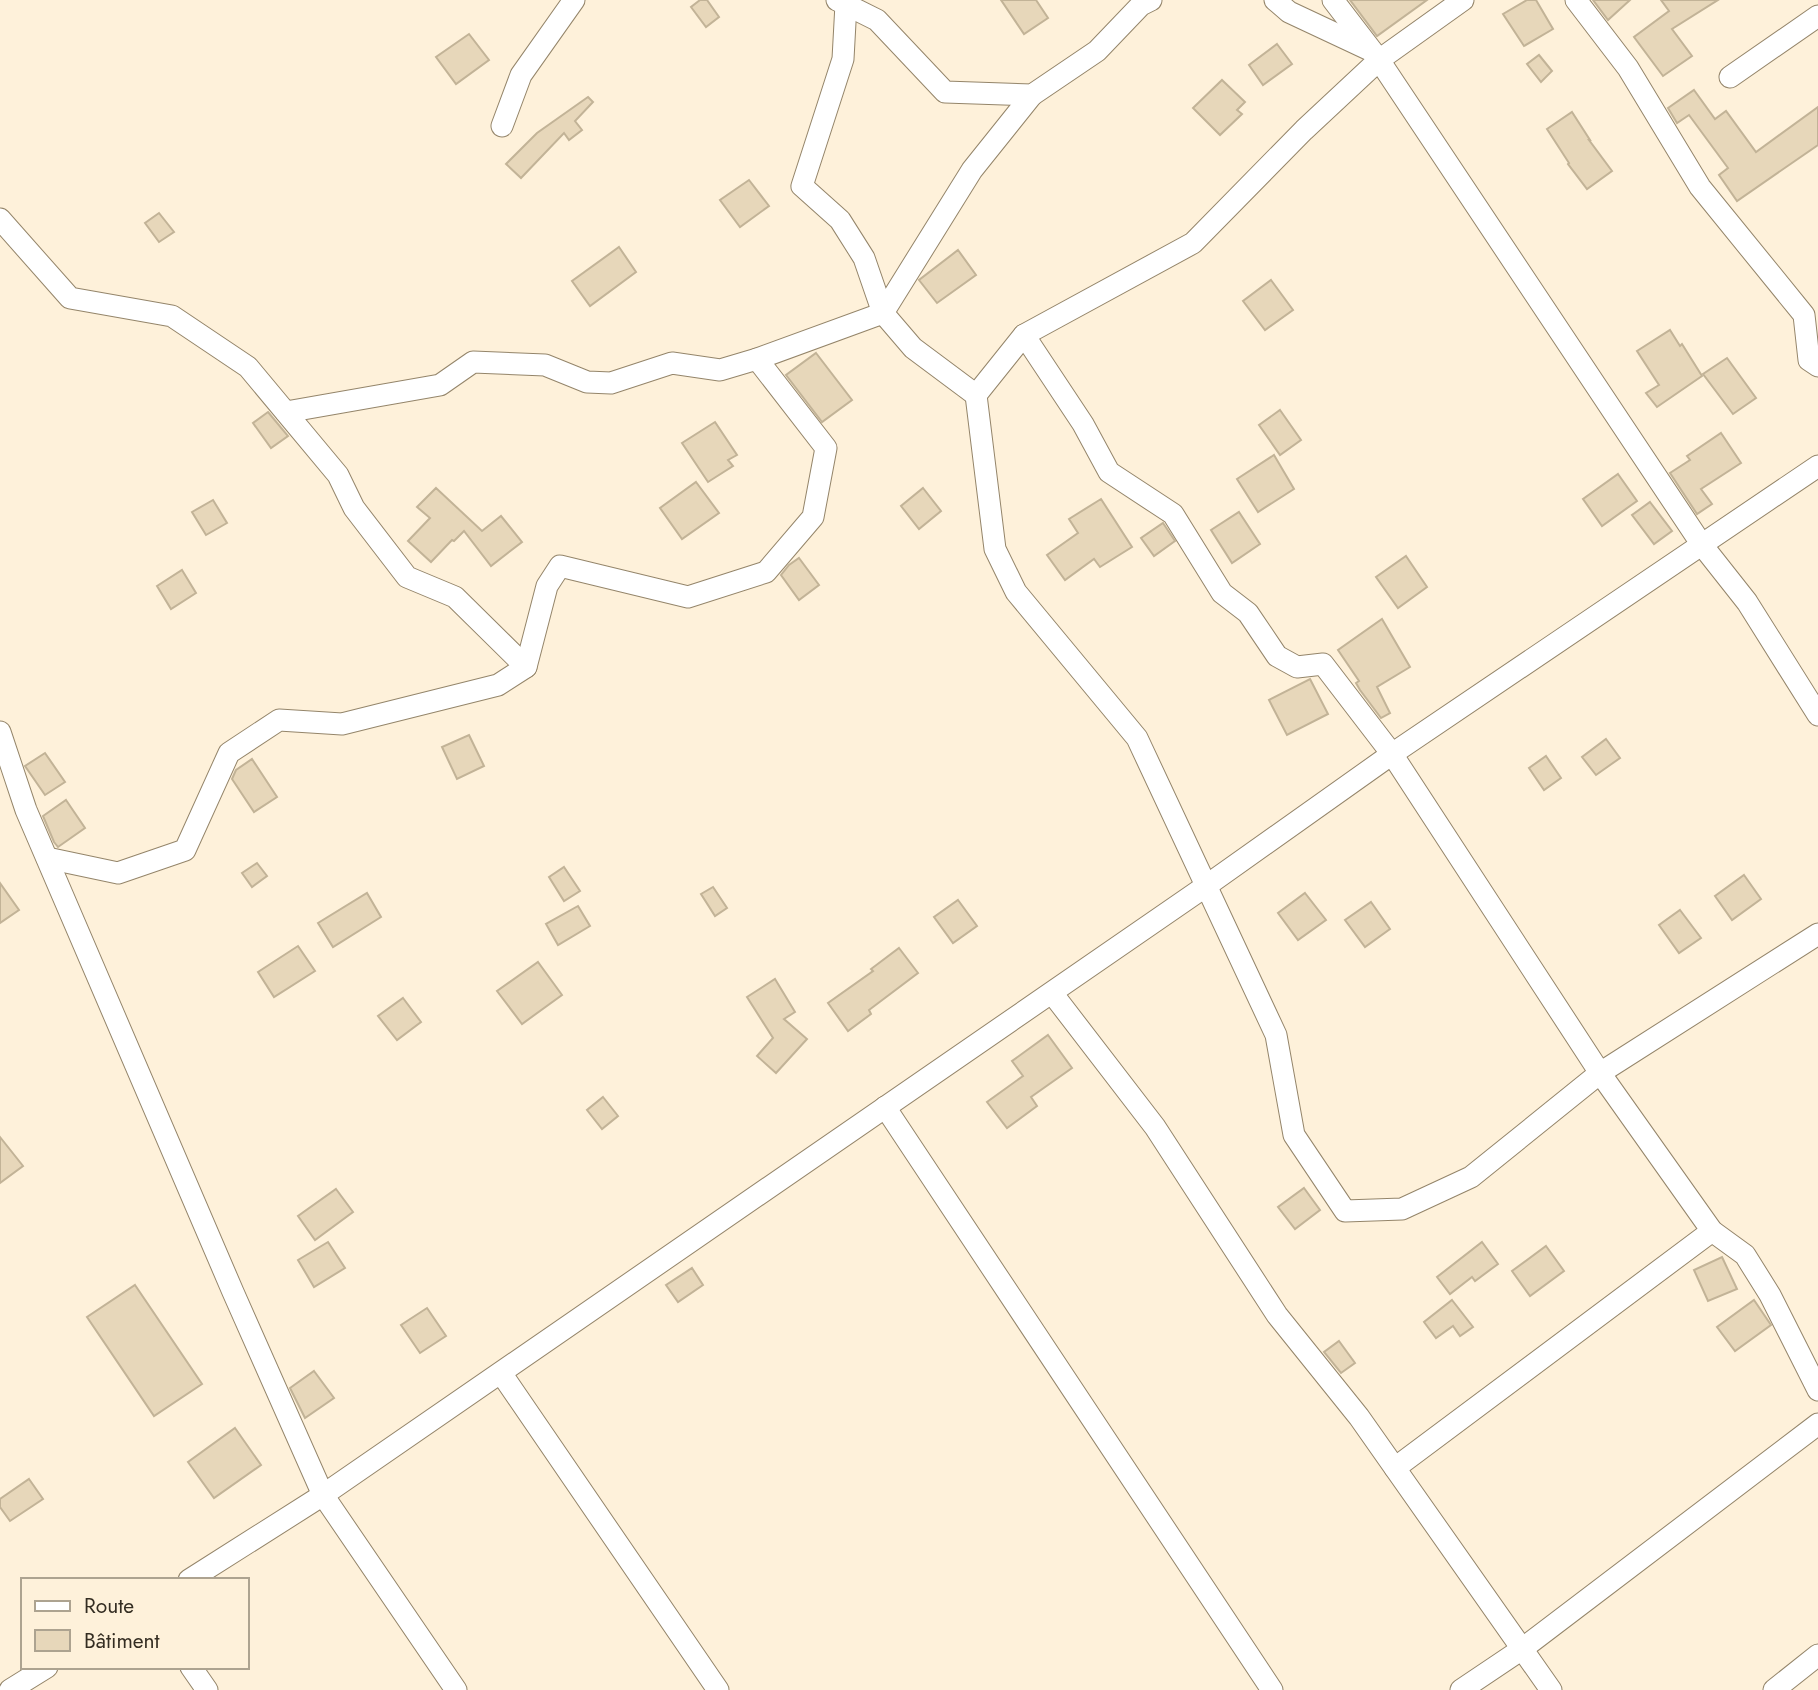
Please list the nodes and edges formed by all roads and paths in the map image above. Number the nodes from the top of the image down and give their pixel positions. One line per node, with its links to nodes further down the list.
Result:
1 (574, 0): 12 (street)
2 (1151, 0): 11 (street)
3 (1275, 0): 9 (street)
4 (1333, 0): 9 (street)
5 (1463, 0): 9 (street)
6 (1576, 0): 15 (street)
7 (842, 2): 11 (street); 14 (street)
8 (1818, 16): 10 (street)
9 (1375, 55): 16 (street); 22 (street)
10 (1730, 76)
11 (1032, 95): 14 (street)
12 (502, 126)
13 (0, 219): 20 (street)
14 (883, 313): 17 (street); 19 (street)
15 (1812, 321): 18 (street)
16 (1024, 335): 19 (street); 26 (street)
17 (757, 359): 20 (street); 23 (street)
18 (1818, 366)
19 (976, 395): 29 (street)
20 (286, 412): 23 (street)
21 (1818, 466): 22 (street)
22 (1702, 545): 24 (street); 26 (street)
23 (526, 667): 28 (street)
24 (1818, 715)
25 (0, 732): 27 (street)
26 (1392, 754): 29 (street); 32 (street)
27 (8, 774): 28 (street)
28 (47, 858): 39 (street)
29 (1206, 886): 31 (street); 32 (street)
30 (1818, 934): 32 (street)
31 (1052, 993): 33 (street); 38 (street)
32 (1600, 1073): 34 (street)
33 (886, 1107): 35 (street); 49 (street)
34 (1712, 1231): 36 (street); 38 (street)
35 (501, 1373): 39 (street); 48 (street)
36 (1818, 1390)
37 (1818, 1424): 41 (street)
38 (1395, 1468): 41 (street)
39 (323, 1495): 40 (street); 47 (street)
40 (192, 1578)
41 (1522, 1649): 50 (street); 51 (street)
42 (1818, 1655): 52 (street)
43 (44, 1669): 45 (street)
44 (192, 1669): 46 (street)
45 (10, 1690)
46 (207, 1690)
47 (456, 1690)
48 (718, 1690)
49 (1272, 1690)
50 (1461, 1690)
51 (1551, 1690)
52 (1773, 1690)

